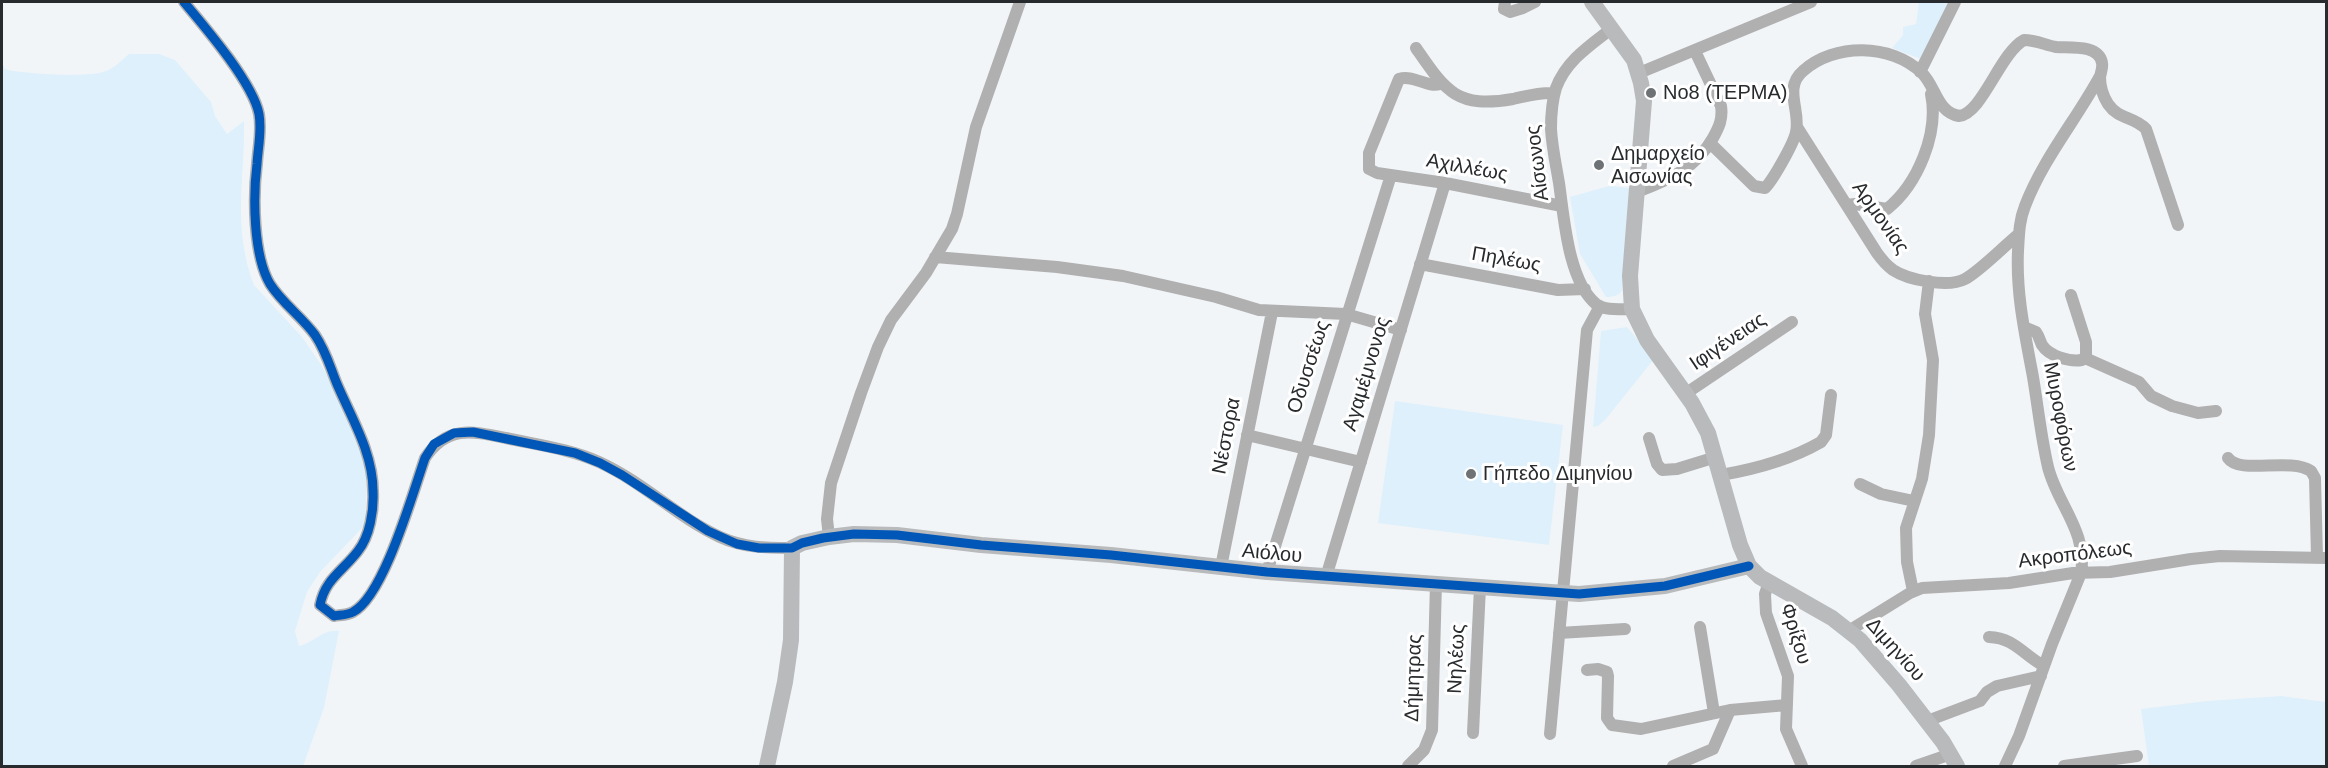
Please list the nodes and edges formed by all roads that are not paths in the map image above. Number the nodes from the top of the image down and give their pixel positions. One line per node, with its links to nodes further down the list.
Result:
1 (184, 2): 51 (street)
2 (1020, 2): 25 (street)
3 (1505, 2): 4 (street)
4 (1534, 2)
5 (1592, 2): 8 (street)
6 (1810, 2): 10 (street)
7 (1955, 2): 13 (street)
8 (1611, 29): 11 (street); 15 (street, Αίσωνος)
9 (1416, 48): 14 (street)
10 (1695, 51): 11 (street); 17 (street)
11 (1639, 73): 20 (street)
12 (2100, 75): 13 (street); 23 (street); 24 (street, Μυροφόρων)
13 (1924, 77): 16 (street); 21 (street)
14 (1440, 84): 15 (street); 18 (street, Αχιλλέως)
15 (1554, 93): 22 (street, Αίσωνος)
16 (1797, 127): 17 (street); 21 (street, Αρμονίας)
17 (1710, 143): 20 (street)
18 (1391, 175): 19 (street, Αχιλλέως); 33 (street, Οδυσσέως)
19 (1445, 183): 22 (street, Αχιλλέως); 26 (street, Αγαμέμνονος)
20 (1637, 192): 31 (street)
21 (1847, 205): 27 (street, Αρμονίας)
22 (1563, 206): 28 (street, Αίσωνος)
23 (2178, 225)
24 (2019, 234): 27 (street, Αρμονίας); 35 (street, Μυροφόρων)
25 (935, 257): 32 (street); 50 (street)
26 (1420, 264): 28 (street, Πηλέως); 36 (street, Αγαμέμνονος)
27 (1929, 281): 49 (street)
28 (1585, 289): 30 (street, Αίσωνος)
29 (2071, 295): 37 (street)
30 (1600, 306): 31 (street); 62 (street)
31 (1632, 309): 38 (street)
32 (1272, 312): 33 (street); 41 (street, Νέστορα)
33 (1346, 314): 36 (street); 43 (street, Οδυσσέως)
34 (1792, 322): 38 (street, Ιφιγένειας)
35 (2024, 327): 37 (street); 56 (street, Μυροφόρων)
36 (1401, 330): 46 (street, Αγαμέμνονος)
37 (2085, 358): 40 (street)
38 (1685, 394): 44 (street)
39 (1831, 395): 47 (street)
40 (2216, 411)
41 (1247, 435): 43 (street); 54 (street, Νέστορα)
42 (1649, 438): 44 (street)
43 (1304, 448): 46 (street); 55 (street, Οδυσσέως)
44 (1716, 457): 47 (street)
45 (2228, 458): 52 (street)
46 (1361, 462): 57 (street, Αγαμέμνονος)
47 (1721, 475): 53 (street)
48 (1860, 484): 49 (street)
49 (1914, 501): 61 (street)
50 (829, 537): 51 (street, Αιόλου); 54 (street, Αιόλου)
51 (792, 548): 78 (street)
52 (2322, 557): 56 (street, Ακροπόλεως)
53 (1749, 566): 58 (street, Διμηνίου); 62 (street, Αιόλου)
54 (1221, 567): 55 (street, Αιόλου)
55 (1267, 572): 57 (street, Αιόλου)
56 (2081, 573): 61 (street, Ακροπόλεως); 69 (street, Μυροφόρων)
57 (1326, 577): 59 (street, Αιόλου)
58 (1769, 582): 65 (street, Διμηνίου); 70 (street, Φρίξου)
59 (1436, 583): 60 (street, Αιόλου); 79 (street, Δήμητρας)
60 (1480, 587): 62 (street, Αιόλου); 74 (street, Νηλέως)
61 (1913, 591): 65 (street, Ακροπόλεως)
62 (1563, 593): 66 (street)
63 (1700, 627): 72 (street)
64 (1625, 629): 66 (street)
65 (1850, 630): 73 (street, Διμηνίου)
66 (1559, 633): 75 (street)
67 (1989, 637): 69 (street)
68 (1587, 670): 72 (street)
69 (2042, 671): 73 (street); 83 (street, Μυροφόρων)
70 (1787, 705): 71 (street); 81 (street, Φρίξου)
71 (1730, 710): 72 (street); 80 (street)
72 (1714, 713)
73 (1926, 721): 77 (street, Διμηνίου)
74 (1473, 733)
75 (1550, 734)
76 (2137, 756): 84 (street)
77 (1954, 760): 82 (street)
78 (767, 766)
79 (1408, 766)
80 (1673, 766)
81 (1802, 766)
82 (1916, 766)
83 (2005, 766)
84 (2064, 766)

